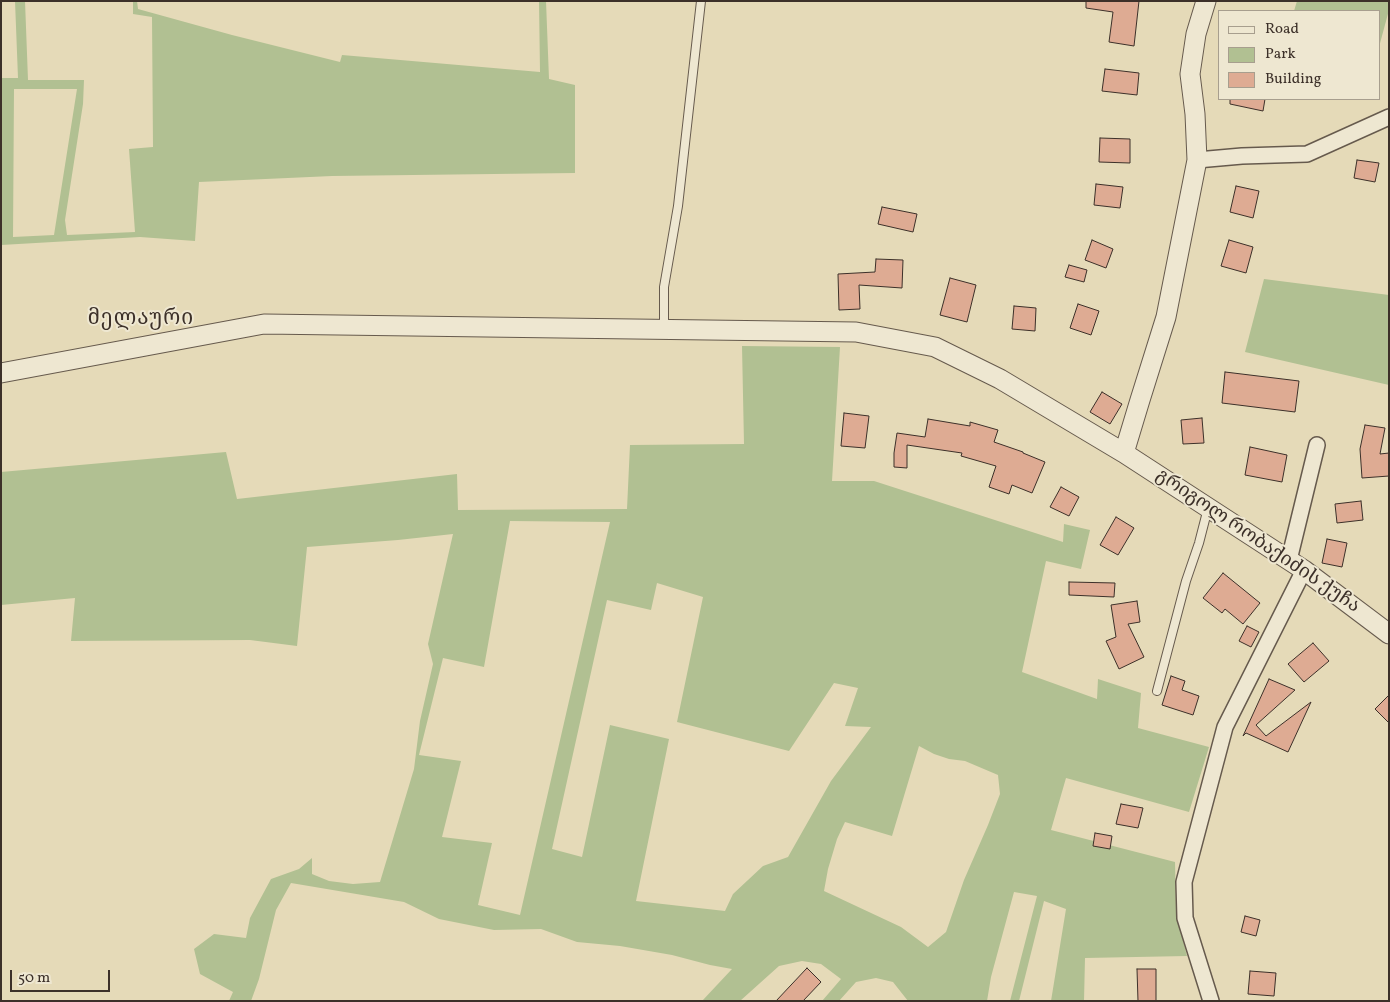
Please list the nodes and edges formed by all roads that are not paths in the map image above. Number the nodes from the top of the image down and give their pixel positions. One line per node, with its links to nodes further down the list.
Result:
1 (701, 1): 5 (lane)
2 (1206, 1): 4 (street)
3 (1389, 117): 4 (street)
4 (1197, 160): 8 (street)
5 (664, 329): 6 (street, გრიგოლ რობაქიძის ქუჩა); 8 (street, გრიგოლ რობაქიძის ქუჩა)
6 (1, 373)
7 (1317, 445): 10 (street)
8 (1124, 453): 9 (street, გრიგოლ რობაქიძის ქუჩა)
9 (1208, 508): 10 (street, გრიგოლ რობაქიძის ქუჩა); 12 (lane)
10 (1296, 565): 11 (street, გრიგოლ რობაქიძის ქუჩა); 13 (street)
11 (1389, 634)
12 (1157, 691)
13 (1211, 1001)

